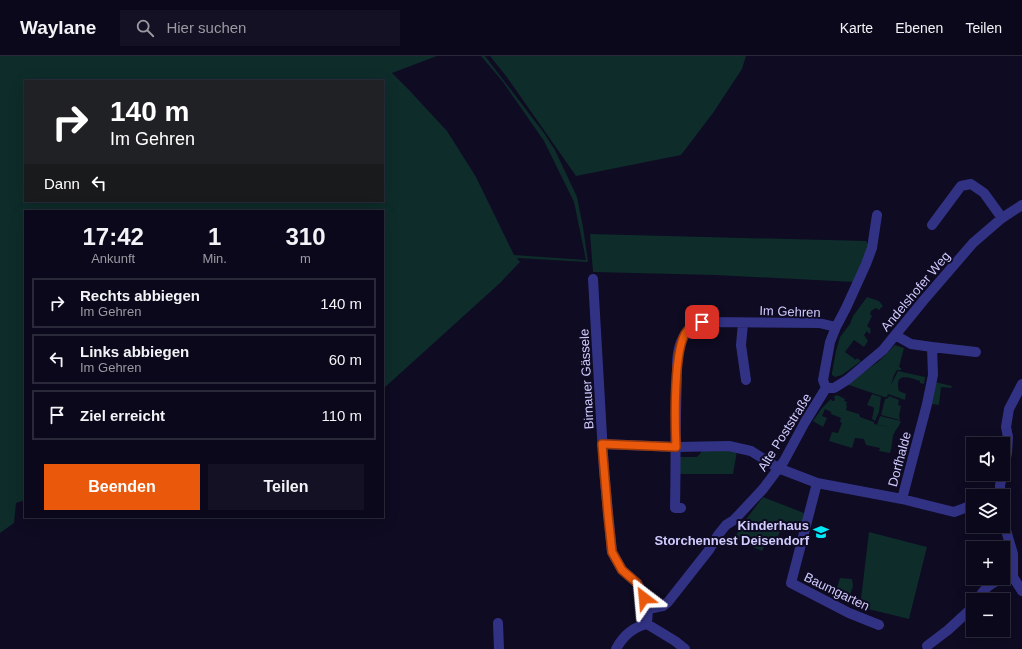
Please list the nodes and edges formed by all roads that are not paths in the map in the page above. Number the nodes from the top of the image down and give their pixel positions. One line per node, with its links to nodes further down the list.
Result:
1 (1022, 205): 3 (street, Andelshofer Weg)
2 (877, 215): 7 (street, Alte Poststraße)
3 (1002, 218): 4 (street); 8 (street, Andelshofer Weg)
4 (932, 225)
5 (593, 279): 15 (street, Birnauer Gässele)
6 (743, 323): 7 (street, Im Gehren); 11 (street, Im Gehren); 16 (street, Im Gehren)
7 (836, 327): 13 (street, Alte Poststraße)
8 (895, 335): 9 (street); 13 (street, Andelshofer Weg)
9 (932, 347): 10 (street); 19 (street, Dorfhalde)
10 (976, 352)
11 (746, 380)
12 (1022, 384): 14 (street)
13 (826, 388): 17 (street, Alte Poststraße)
14 (1008, 437)
15 (602, 444): 16 (street); 26 (street, Birnauer Gässele)
16 (676, 447): 17 (street); 20 (street, Im Gehren)
17 (778, 468): 18 (street, Dorfhalde); 26 (street, Alte Poststraße)
18 (817, 483): 19 (street, Dorfhalde); 30 (street, Baumgarten)
19 (902, 499): 21 (street)
20 (681, 508)
21 (966, 508)
22 (1007, 533): 23 (street)
23 (1013, 577): 24 (street); 25 (street)
24 (1022, 590)
25 (981, 593)
26 (648, 609): 29 (street)
27 (966, 613): 31 (street)
28 (498, 623): 32 (street)
29 (647, 624): 33 (street); 34 (street)
30 (879, 625)
31 (927, 646)
32 (499, 649)
33 (616, 649)
34 (685, 649)

